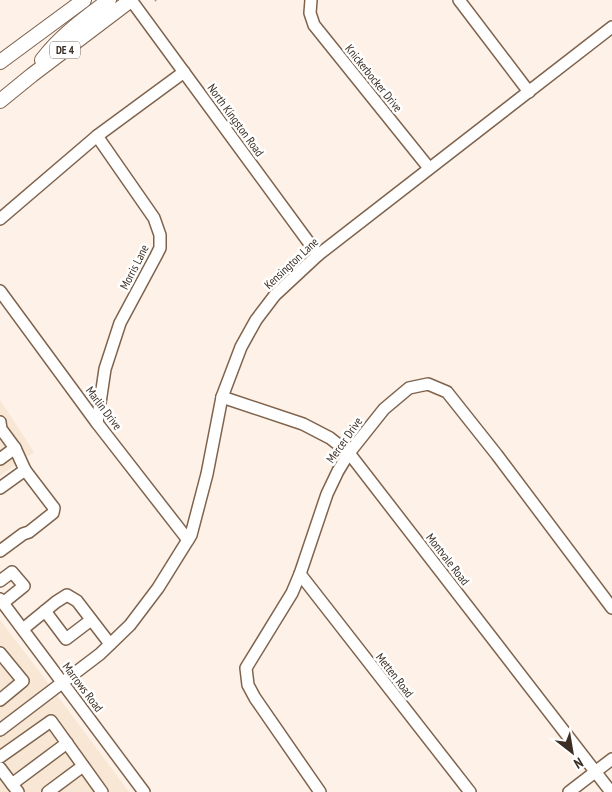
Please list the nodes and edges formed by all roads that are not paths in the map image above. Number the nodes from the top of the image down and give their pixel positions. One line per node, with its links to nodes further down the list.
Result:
1 (84, 0): 7 (main road, DE 4)
2 (109, 0): 9 (main road)
3 (131, 0): 8 (street, North Kingston Road); 9 (main road, DE 4)
4 (311, 0): 13 (street, Knickerbocker Drive)
5 (459, 0): 10 (street)
6 (612, 27): 10 (street, Kensington Lane)
7 (0, 62)
8 (184, 72): 12 (street); 15 (street, North Kingston Road)
9 (32, 75): 11 (main road, DE 4)
10 (529, 92): 13 (street, Kensington Lane)
11 (0, 101)
12 (97, 136): 14 (street); 18 (street, Morris Lane)
13 (429, 168): 15 (street, Kensington Lane)
14 (0, 219)
15 (318, 255): 17 (street, Kensington Lane)
16 (0, 291): 18 (street, Marlin Drive)
17 (222, 397): 21 (street, Montvale Road); 25 (street, Kensington Lane)
18 (97, 423): 25 (street, Marlin Drive)
19 (0, 427): 20 (street)
20 (15, 448): 22 (street); 23 (street)
21 (349, 453): 27 (street, Mercer Drive); 30 (street, Mercer Drive); 45 (street, Montvale Road)
22 (0, 459)
23 (25, 470): 24 (street); 26 (street)
24 (0, 488)
25 (188, 540): 34 (street, Kensington Lane)
26 (2, 547)
27 (300, 574): 50 (street, Mercer Drive); 51 (street, Metten Road)
28 (0, 581): 29 (street)
29 (2, 601): 33 (street, Marrows Road)
30 (612, 608)
31 (45, 611): 32 (street); 32 (street); 33 (street)
32 (92, 620): 34 (street)
33 (23, 629): 37 (street, Marrows Road)
34 (110, 644): 37 (street, Kensington Lane)
35 (0, 653): 36 (street)
36 (4, 668): 38 (street)
37 (62, 682): 39 (street, Kensington Lane); 49 (street, Marrows Road)
38 (0, 700)
39 (0, 730)
40 (67, 743): 41 (street); 43 (street); 46 (street)
41 (0, 757)
42 (612, 759): 45 (street)
43 (83, 766): 47 (street); 48 (street)
44 (0, 768): 46 (street)
45 (595, 771): 52 (street); 53 (street, Montvale Road)
46 (15, 788)
47 (99, 791)
48 (48, 792)
49 (144, 792)
50 (320, 792)
51 (470, 792)
52 (569, 792)
53 (611, 792)

